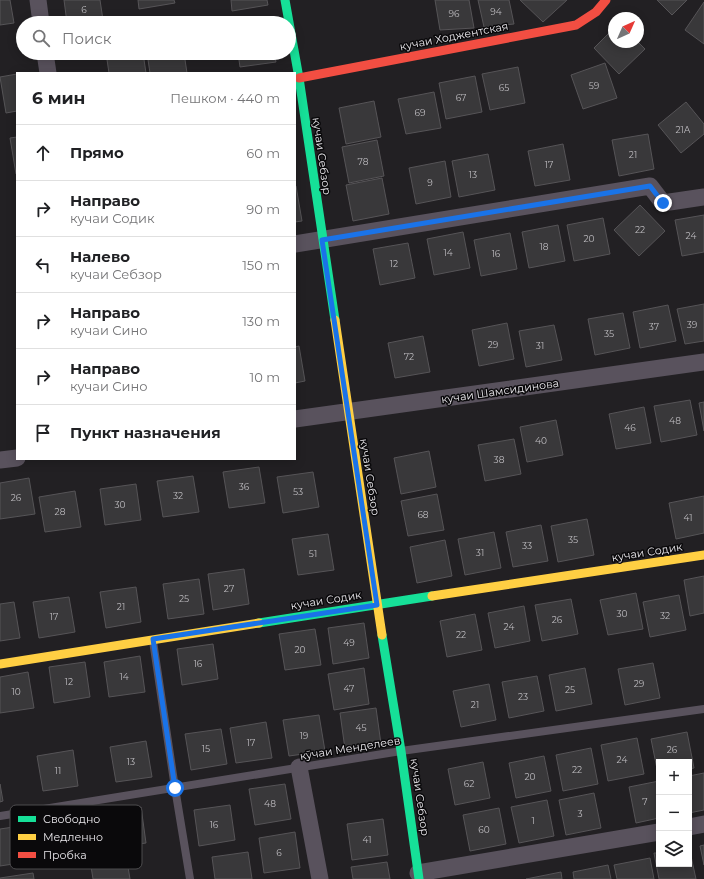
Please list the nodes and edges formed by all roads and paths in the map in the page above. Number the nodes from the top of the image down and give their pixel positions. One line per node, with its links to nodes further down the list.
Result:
1 (38, 0): 4 (street)
2 (285, 0): 5 (main road, кучаи Себзор)
3 (606, 0): 9 (main road, кучаи Ходжентская)
4 (40, 16)
5 (287, 16)
6 (46, 60): 8 (street)
7 (294, 60): 9 (main road, кучаи Себзор)
8 (48, 72)
9 (297, 78): 11 (main road, кучаи Себзор)
10 (704, 197): 11 (street)
11 (322, 240): 12 (street); 14 (main road, кучаи Себзор)
12 (296, 244)
13 (704, 362): 14 (street, кучаи Шамсидинова)
14 (348, 412): 15 (street, кучаи Шамсидинова); 19 (main road, кучаи Себзор)
15 (296, 419)
16 (16, 458): 17 (street)
17 (0, 460)
18 (704, 555): 19 (main road, кучаи Содик)
19 (377, 605): 20 (main road, кучаи Содик); 23 (main road, кучаи Себзор)
20 (153, 639): 21 (main road, кучаи Содик); 25 (lane)
21 (0, 664)
22 (704, 709): 23 (lane, кӯчаи Менделеев)
23 (401, 751): 24 (lane, кӯчаи Менделеев); 32 (main road, кучаи Себзор)
24 (299, 768): 25 (lane, кӯчаи Менделеев); 34 (street)
25 (175, 788): 26 (lane, кӯчаи Менделеев); 33 (lane)
26 (69, 805)
27 (10, 814): 28 (lane, кӯчаи Менделеев)
28 (0, 816)
29 (704, 824): 30 (street)
30 (692, 826)
31 (656, 833): 32 (street)
32 (419, 876)
33 (190, 879)
34 (320, 879)

